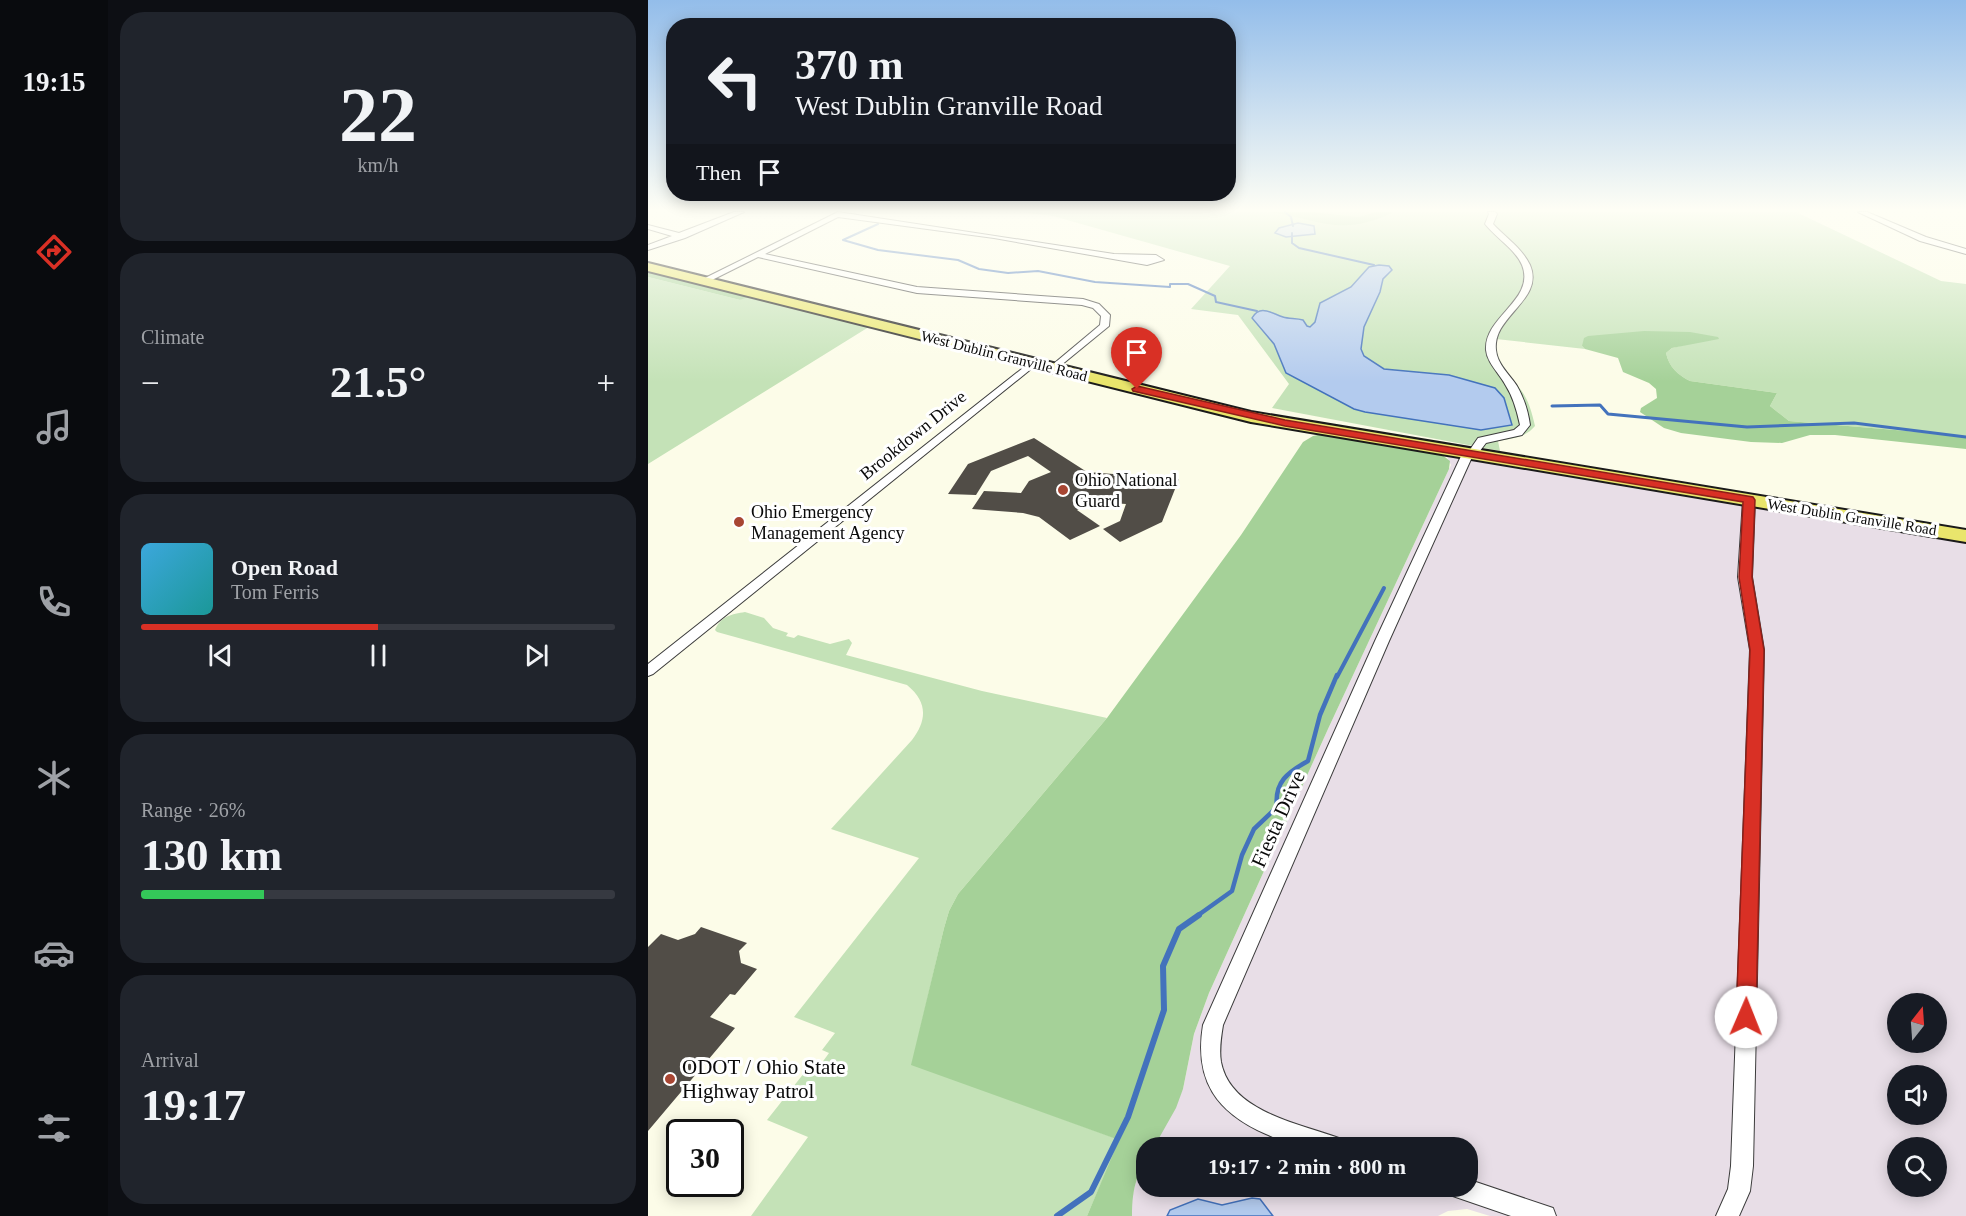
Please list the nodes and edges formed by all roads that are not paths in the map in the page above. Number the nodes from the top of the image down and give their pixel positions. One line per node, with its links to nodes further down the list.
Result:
1 (655, 269): 5 (main road, West Dublin Granville Road)
2 (727, 269): 5 (street)
3 (818, 269): 7 (street)
4 (1525, 269): 8 (street)
5 (703, 281): 6 (main road, West Dublin Granville Road)
6 (1033, 363): 7 (main road, West Dublin Granville Road); 11 (street, Brookdown Drive)
7 (1054, 368): 8 (main road, West Dublin Granville Road)
8 (1470, 454): 9 (main road, West Dublin Granville Road); 12 (street, Fiesta Drive)
9 (1749, 500): 10 (main road, West Dublin Granville Road); 15 (street)
10 (1966, 536)
11 (648, 671)
12 (1303, 1137)
13 (1478, 1194): 14 (street)
14 (1545, 1216)
15 (1728, 1216)

